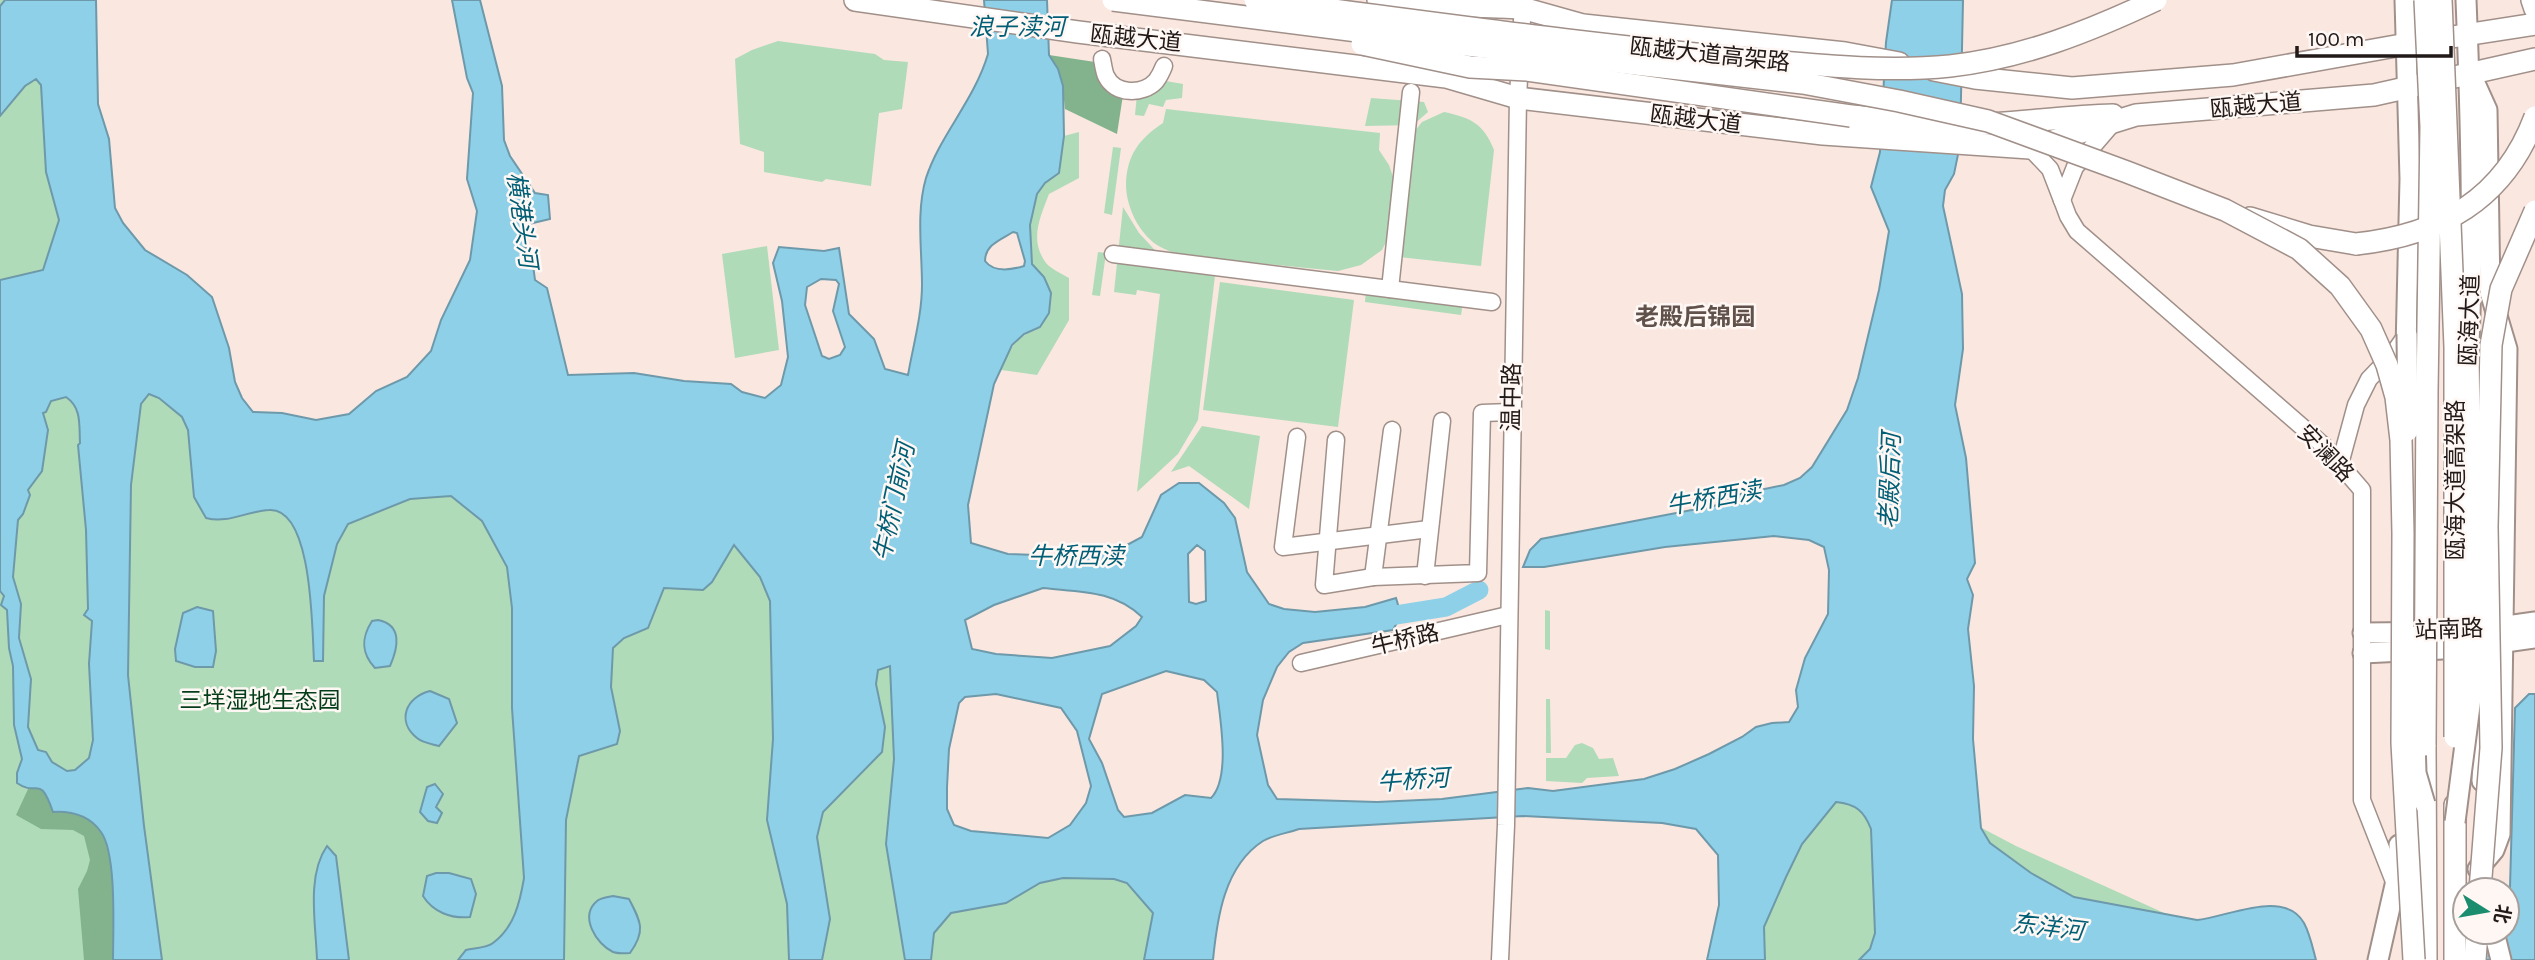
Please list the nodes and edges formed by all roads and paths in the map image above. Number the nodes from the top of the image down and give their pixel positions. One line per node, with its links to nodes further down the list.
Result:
1 (855, 0): 23 (highway, 瓯越大道)
2 (1113, 0): 12 (highway, 瓯越大道高架路, bridge)
3 (1378, 0): 10 (highway, 瓯越大道)
4 (2156, 0): 12 (highway, 瓯越大道高架路, bridge)
5 (2405, 0): 16 (main road)
6 (2425, 0): 56 (highway, 瓯海大道高架路, bridge)
7 (2441, 0): 57 (highway, 瓯海大道高架路, bridge)
8 (2466, 0): 15 (main road, 瓯海大道)
9 (2532, 0): 13 (highway)
10 (1492, 3): 11 (highway, 瓯越大道)
11 (1522, 4): 16 (highway, 瓯越大道, bridge); 23 (street, 温中路)
12 (1250, 8): 24 (highway, bridge); 29 (highway, 瓯越大道高架路, bridge)
13 (2535, 9)
14 (2535, 24): 15 (highway, 瓯越大道)
15 (2468, 34): 16 (highway, 瓯越大道); 20 (main road, 瓯海大道)
16 (2407, 44): 21 (main road)
17 (1102, 59): 19 (street)
18 (2535, 59): 20 (highway, 瓯越大道)
19 (1164, 66)
20 (2470, 72): 21 (highway, 瓯越大道); 35 (main road, 瓯海大道); 50 (main road)
21 (2409, 89): 24 (highway, 瓯越大道); 34 (main road)
22 (1411, 92): 32 (street)
23 (1518, 98): 27 (highway, 瓯越大道); 36 (street, 温中路)
24 (2136, 115): 26 (highway, 瓯越大道)
25 (2535, 117): 29 (highway, bridge)
26 (2112, 122): 27 (highway, 瓯越大道); 28 (street)
27 (2030, 148): 28 (street, 安澜路)
28 (2062, 200): 41 (street, 安澜路)
29 (2225, 210): 64 (highway, bridge)
30 (2535, 211): 59 (highway, bridge)
31 (1113, 254): 32 (street)
32 (1390, 289): 33 (street)
33 (1492, 302)
34 (2407, 334): 41 (street); 53 (main road); 56 (main road, bridge)
35 (2469, 349): 52 (main road, 瓯海大道); 57 (main road, bridge)
36 (1511, 412): 45 (street); 47 (street, 温中路)
37 (1442, 421): 42 (street)
38 (1392, 430): 43 (street)
39 (1297, 437): 44 (street)
40 (1336, 440): 44 (street)
41 (2340, 464): 49 (street, 安澜路)
42 (1429, 529): 43 (street); 45 (street)
43 (1378, 536): 44 (street); 46 (street)
44 (1327, 542): 46 (street)
45 (1424, 576): 46 (street)
46 (1373, 577)
47 (1508, 615): 55 (street, 牛桥路); 62 (street, 温中路)
48 (2535, 622): 50 (main road, 站南路)
49 (2363, 633): 53 (main road, 站南路); 54 (street, 安澜路)
50 (2503, 635): 51 (main road, 站南路); 52 (main road, 站南路); 60 (main road)
51 (2535, 638)
52 (2463, 640): 53 (main road, 站南路); 58 (main road, 瓯海大道)
53 (2394, 641): 54 (main road, 站南路); 61 (main road)
54 (2363, 653): 61 (street, 安澜路)
55 (1301, 663)
56 (2426, 804): 65 (highway, 瓯海大道高架路)
57 (2455, 822): 66 (highway, 瓯海大道高架路)
58 (2481, 876)
59 (2482, 876)
60 (2484, 876)
61 (2395, 884): 63 (main road)
62 (1500, 960)
63 (2378, 960)
64 (2414, 960)
65 (2426, 960)
66 (2455, 960)

